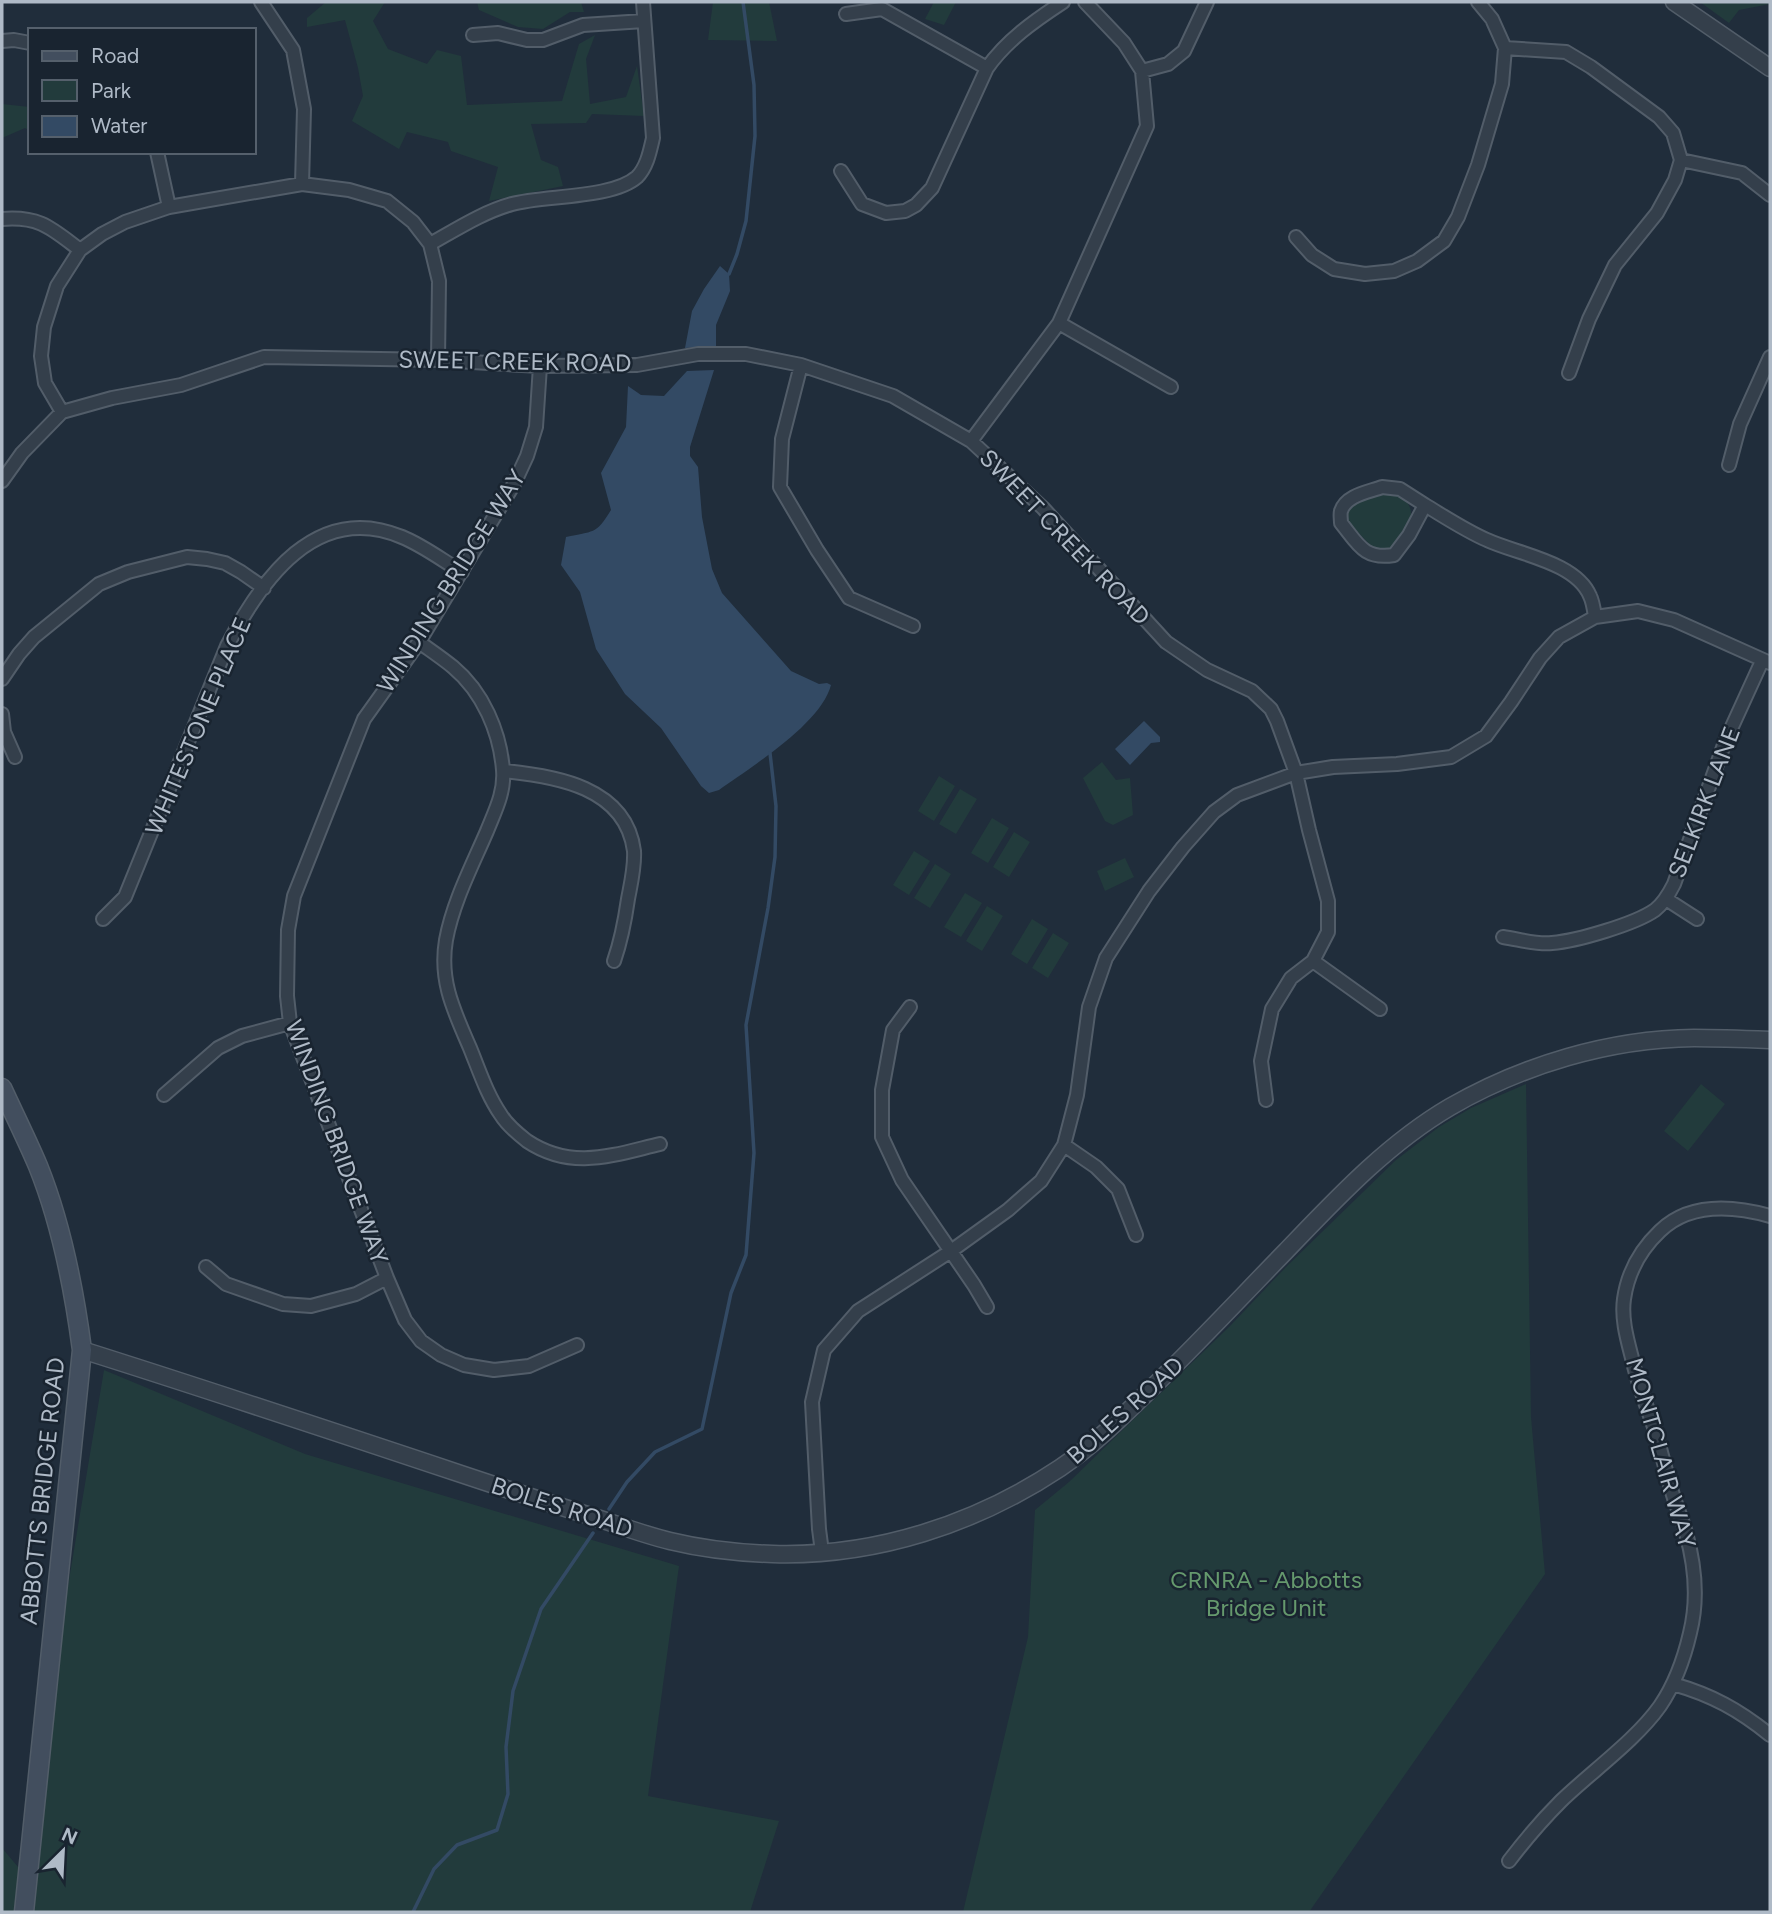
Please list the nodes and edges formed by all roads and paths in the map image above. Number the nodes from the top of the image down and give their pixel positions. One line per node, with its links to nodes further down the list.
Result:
1 (261, 2): 20 (street)
2 (643, 2): 9 (street)
3 (1063, 2): 14 (street)
4 (1085, 2): 16 (street)
5 (1207, 2): 16 (street)
6 (1478, 2): 13 (street)
7 (1674, 2): 15 (street)
8 (846, 14): 14 (street)
9 (644, 21): 10 (street); 25 (street)
10 (473, 35)
11 (2, 41): 12 (street)
12 (28, 43)
13 (1505, 48): 18 (street); 24 (street)
14 (987, 68): 19 (street)
15 (1770, 68)
16 (1142, 71): 27 (street)
17 (157, 154): 22 (street)
18 (1681, 160): 21 (street); 32 (street)
19 (841, 172)
20 (302, 184): 22 (street); 25 (street)
21 (1770, 195)
22 (169, 207): 26 (street)
23 (2, 219): 26 (street)
24 (1296, 237)
25 (430, 244): 29 (street)
26 (80, 250): 34 (street)
27 (1059, 323): 33 (street); 35 (street)
28 (1770, 357): 36 (street)
29 (438, 360): 31 (street, SWEET CREEK ROAD); 34 (street, SWEET CREEK ROAD)
30 (801, 365): 31 (street, SWEET CREEK ROAD); 35 (street, SWEET CREEK ROAD); 43 (street)
31 (540, 366): 40 (street, WINDING BRIDGE WAY)
32 (1569, 373)
33 (1171, 387)
34 (62, 412): 37 (street)
35 (971, 441): 50 (street, SWEET CREEK ROAD)
36 (1729, 466)
37 (4, 478): 38 (street)
38 (2, 494)
39 (1425, 505): 39 (street); 42 (street)
40 (462, 572): 41 (street, WHITESTONE PLACE); 44 (street, WINDING BRIDGE WAY)
41 (264, 588): 46 (street); 52 (street, WHITESTONE PLACE)
42 (1595, 617): 45 (street); 50 (street)
43 (913, 626)
44 (419, 642): 49 (street); 59 (street, WINDING BRIDGE WAY)
45 (1766, 662): 51 (street, SELKIRK LANE)
46 (2, 679)
47 (2, 714): 48 (street)
48 (15, 757)
49 (504, 771): 55 (street); 64 (street)
50 (1296, 773): 56 (street, SWEET CREEK ROAD); 65 (street)
51 (1666, 899): 53 (street); 54 (street, SELKIRK LANE)
52 (103, 919)
53 (1697, 919)
54 (1503, 937)
55 (614, 961)
56 (1313, 961): 58 (street); 63 (street, SWEET CREEK ROAD)
57 (910, 1007): 68 (street)
58 (1380, 1009)
59 (290, 1023): 62 (street); 70 (street, WINDING BRIDGE WAY)
60 (1770, 1040): 74 (street, BOLES ROAD)
61 (2, 1088): 73 (main road, ABBOTTS BRIDGE ROAD)
62 (164, 1095)
63 (1266, 1100)
64 (660, 1144)
65 (1064, 1146): 67 (street); 68 (street)
66 (1770, 1216): 75 (street, MONTCLAIR WAY)
67 (1136, 1235)
68 (951, 1251): 71 (street); 74 (street)
69 (206, 1267): 70 (street)
70 (387, 1278): 72 (street, WINDING BRIDGE WAY)
71 (987, 1307)
72 (577, 1345)
73 (82, 1350): 74 (street, BOLES ROAD); 78 (main road, ABBOTTS BRIDGE ROAD)
74 (822, 1552)
75 (1673, 1684): 76 (street); 77 (street, MONTCLAIR WAY)
76 (1770, 1735)
77 (1509, 1861)
78 (23, 1912)

